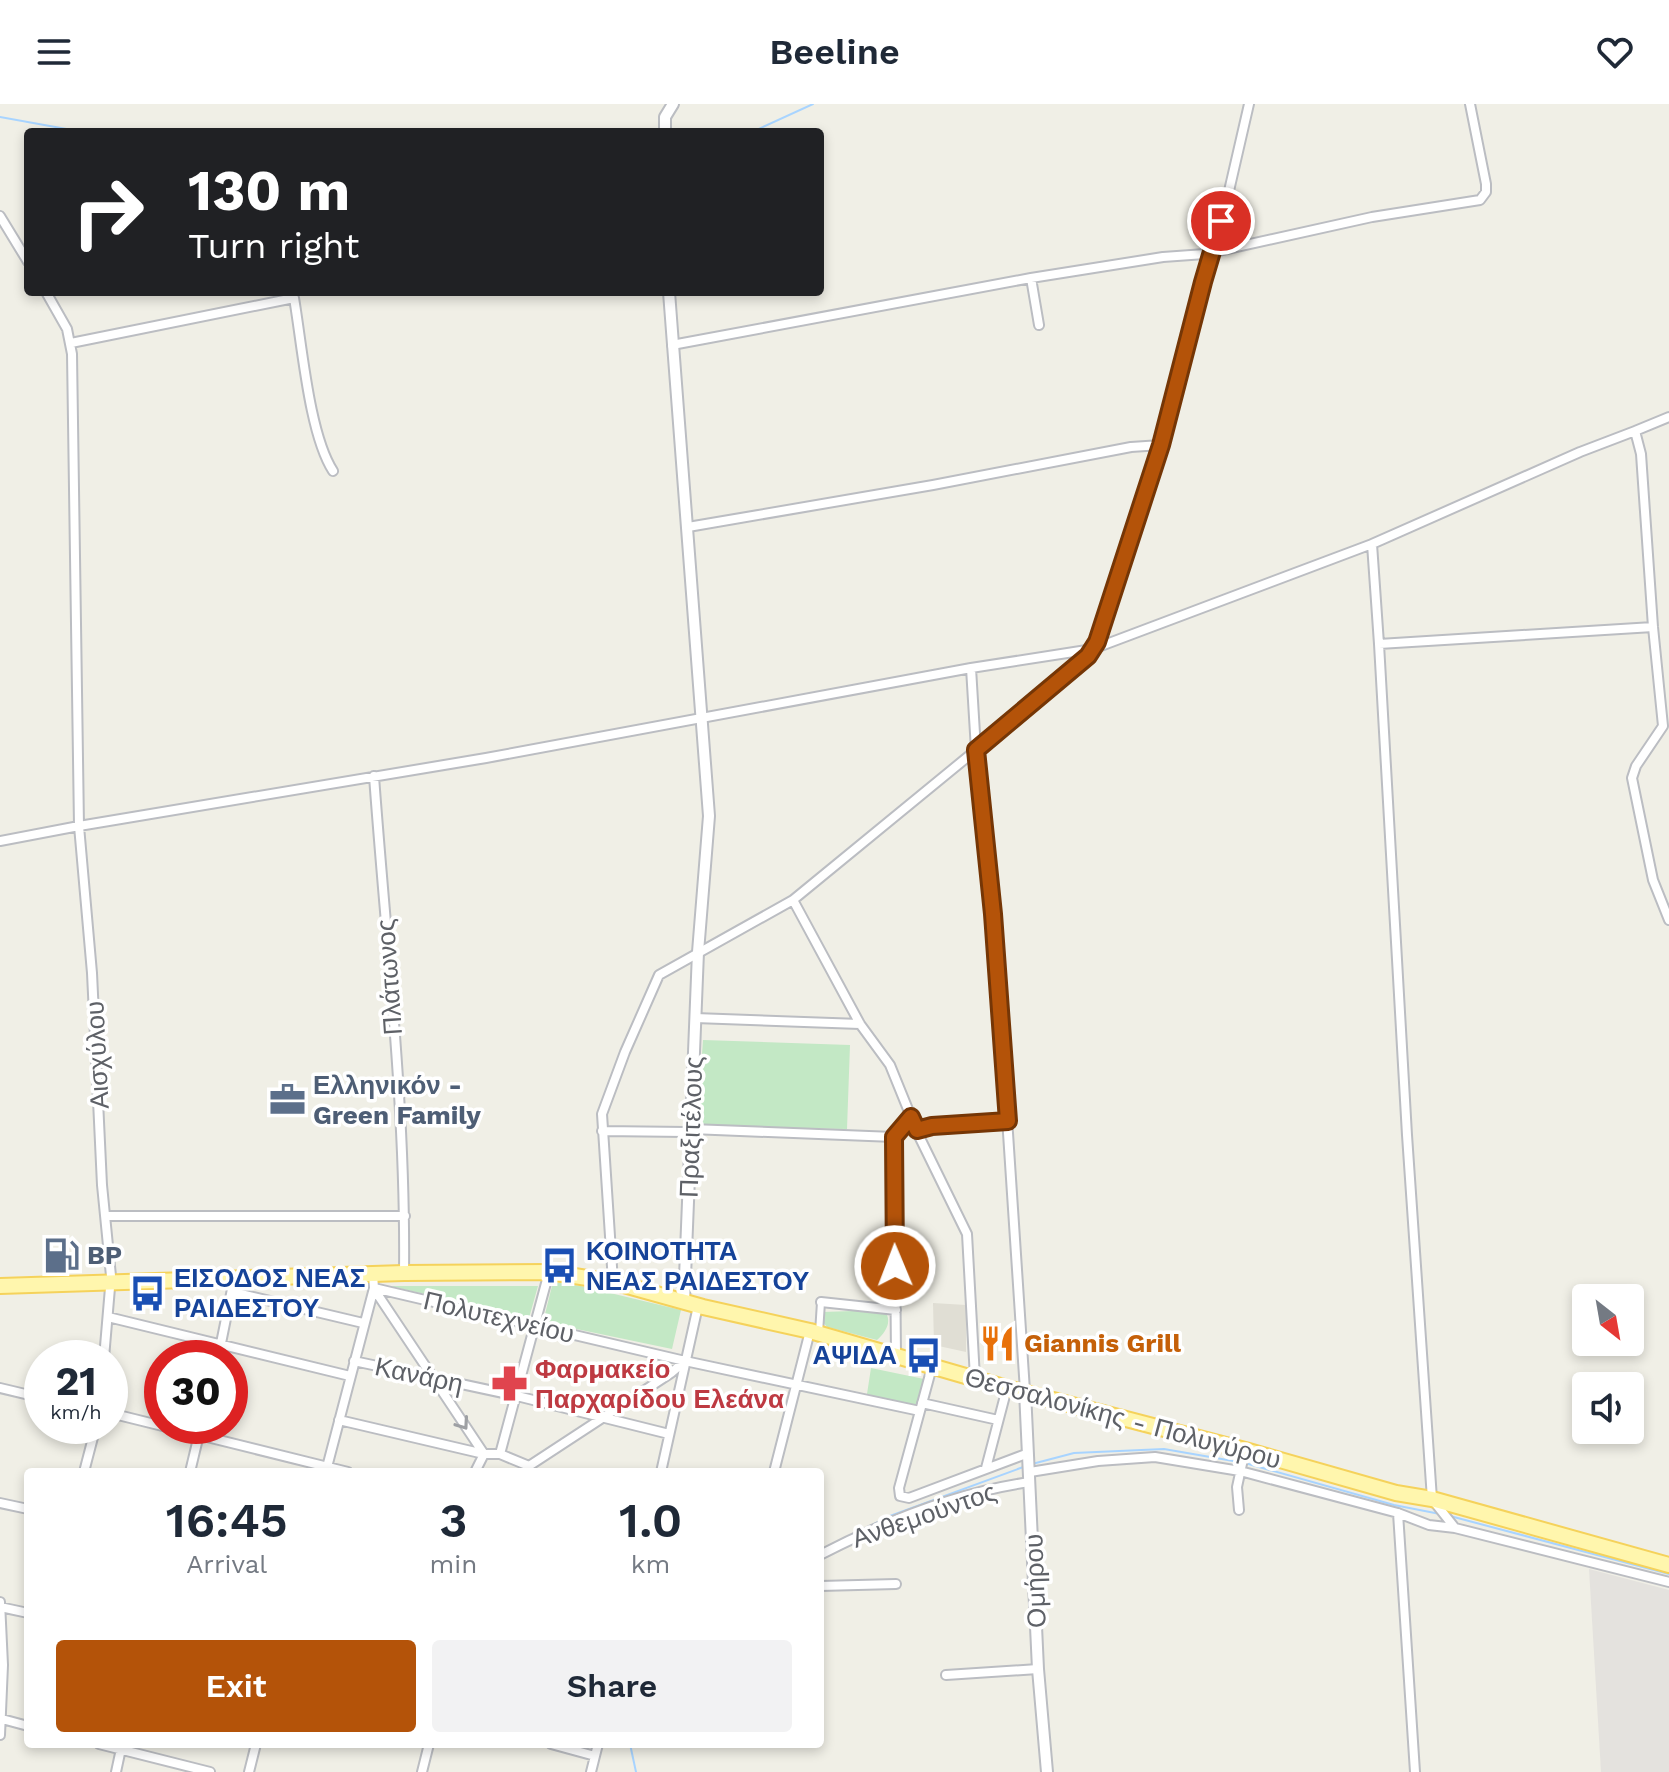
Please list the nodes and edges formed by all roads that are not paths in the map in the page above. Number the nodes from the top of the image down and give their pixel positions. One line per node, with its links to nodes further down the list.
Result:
1 (664, 104): 5 (street)
2 (673, 104): 5 (street)
3 (1249, 104): 8 (street)
4 (1470, 104): 8 (street)
5 (665, 117): 6 (street)
6 (665, 128)
7 (0, 216): 9 (street)
8 (1213, 252): 10 (street); 18 (street)
9 (24, 255)
10 (1031, 278): 13 (street); 15 (street)
11 (48, 296): 14 (street)
12 (669, 296): 15 (street, Πραξιτέλους)
13 (1039, 325)
14 (71, 343): 19 (street); 29 (street, Αισχύλου)
15 (672, 345): 20 (street, Πραξιτέλους)
16 (1669, 417): 17 (street)
17 (1635, 431): 21 (street); 22 (street)
18 (1161, 445): 20 (street); 24 (street)
19 (333, 471)
20 (688, 527): 26 (street, Πραξιτέλους)
21 (1372, 544): 23 (street); 24 (street)
22 (1653, 627): 23 (street); 32 (street)
23 (1379, 644): 99 (street)
24 (1093, 649): 25 (street); 27 (street)
25 (971, 668): 26 (street); 27 (street)
26 (703, 718): 28 (street); 33 (street, Πραξιτέλους)
27 (976, 750): 31 (street); 37 (street)
28 (374, 776): 29 (street); 43 (street, Πλάτωνος)
29 (79, 826): 30 (street); 42 (street, Αισχύλου)
30 (0, 841)
31 (793, 900): 33 (street); 35 (street)
32 (1669, 920)
33 (698, 952): 34 (street, Πραξιτέλους); 40 (street)
34 (695, 1018): 35 (street); 38 (street, Πραξιτέλους)
35 (860, 1024): 36 (street)
36 (911, 1117): 39 (street); 41 (street)
37 (1008, 1121): 39 (street); 72 (street)
38 (691, 1129): 40 (street); 41 (street); 52 (street, Πραξιτέλους)
39 (917, 1130): 68 (street)
40 (602, 1131): 47 (street)
41 (894, 1137): 53 (street)
42 (106, 1216): 43 (street); 48 (street, Αισχύλου)
43 (405, 1216): 45 (street, Πλάτωνος)
44 (549, 1272): 45 (main road, Θεσσαλονίκης - Πολυγύρου); 47 (main road, Θεσσαλονίκης - Πολυγύρου); 56 (street)
45 (404, 1273): 46 (main road, Θεσσαλονίκης - Πολυγύρου)
46 (373, 1282): 50 (main road, Θεσσαλονίκης - Πολυγύρου); 55 (street); 56 (street, Πολυτεχνείου); 67 (street)
47 (613, 1282): 52 (main road, Θεσσαλονίκης - Πολυγύρου)
48 (112, 1283): 49 (main road, Θεσσαλονίκης - Πολυγύρου); 50 (main road, Θεσσαλονίκης - Πολυγύρου); 54 (street, Αισχύλου)
49 (0, 1286)
50 (233, 1286): 55 (street); 60 (street)
51 (821, 1302): 53 (street); 57 (street)
52 (691, 1304): 57 (main road, Θεσσαλονίκης - Πολυγύρου); 64 (street)
53 (896, 1310): 62 (street)
54 (108, 1317): 58 (street, Αισχύλου); 59 (street)
55 (363, 1323): 63 (street)
56 (535, 1325): 64 (street, Πολυτεχνείου); 74 (street)
57 (814, 1332): 62 (main road, Θεσσαλονίκης - Πολυγύρου); 69 (street)
58 (106, 1340)
59 (204, 1340)
60 (222, 1340)
61 (248, 1351): 66 (street)
62 (896, 1357): 65 (main road, Θεσσαλονίκης - Πολυγύρου)
63 (354, 1361): 66 (street); 67 (street, Κανάρη)
64 (685, 1361): 69 (street, Πολυτεχνείου); 76 (street); 79 (street)
65 (932, 1367): 68 (main road, Θεσσαλονίκης - Πολυγύρου); 75 (street)
66 (350, 1376): 77 (street)
67 (430, 1377): 74 (street, Κανάρη); 84 (street, one-way to 84)
68 (975, 1378): 71 (main road, Θεσσαλονίκης - Πολυγύρου)
69 (797, 1385): 75 (street, Πολυτεχνείου); 95 (street)
70 (0, 1388): 73 (street)
71 (1007, 1388): 72 (main road, Θεσσαλονίκης - Πολυγύρου); 78 (street)
72 (1025, 1391): 83 (main road, Θεσσαλονίκης - Πολυγύρου); 86 (street, Ομήρου)
73 (24, 1394)
74 (517, 1396): 76 (street, Κανάρη); 85 (street)
75 (921, 1407): 78 (street, Πολυτεχνείου); 96 (street, Ανθεμούντος)
76 (603, 1418): 79 (street, Κανάρη); 93 (street)
77 (339, 1420): 84 (street); 90 (street)
78 (998, 1420): 96 (street)
79 (669, 1434): 94 (street)
80 (91, 1444): 87 (street)
81 (197, 1444): 88 (street)
82 (242, 1444): 89 (street)
83 (1245, 1450): 97 (street); 99 (main road, Θεσσαλονίκης - Πολυγύρου)
84 (484, 1454): 85 (street); 91 (street)
85 (500, 1454): 92 (street)
86 (1026, 1454): 96 (street, Ανθεμούντος); 98 (street, Ομήρου)
87 (85, 1468)
88 (191, 1468)
89 (320, 1468)
90 (327, 1468)
91 (477, 1468)
92 (526, 1468)
93 (529, 1468)
94 (662, 1468)
95 (775, 1468)
96 (986, 1468)
97 (1240, 1471): 98 (street, Ανθεμούντος); 102 (street); 103 (street, Ανθεμούντος)
98 (1030, 1477): 105 (street, Ανθεμούντος); 112 (street, Ομήρου)
99 (1432, 1499): 104 (street); 106 (main road, Θεσσαλονίκης - Πολυγύρου)
100 (0, 1503): 101 (street)
101 (24, 1508)
102 (1239, 1510)
103 (1398, 1513): 104 (street, Ανθεμούντος); 130 (street)
104 (1455, 1528): 107 (street, Ανθεμούντος)
105 (824, 1553)
106 (1669, 1565)
107 (1669, 1582)
108 (896, 1584): 109 (street)
109 (824, 1586)
110 (0, 1604): 111 (street); 114 (street)
111 (24, 1612)
112 (1038, 1669): 113 (street); 129 (street, Ομήρου)
113 (946, 1675)
114 (2, 1719): 115 (street); 116 (street)
115 (24, 1725)
116 (0, 1735)
117 (122, 1748): 124 (street)
118 (126, 1748): 125 (street)
119 (255, 1748): 126 (street)
120 (428, 1748): 127 (street)
121 (566, 1748): 123 (street)
122 (597, 1748): 123 (street)
123 (595, 1756): 128 (street)
124 (116, 1772)
125 (210, 1772)
126 (249, 1772)
127 (422, 1772)
128 (591, 1772)
129 (1047, 1772)
130 (1415, 1772)

